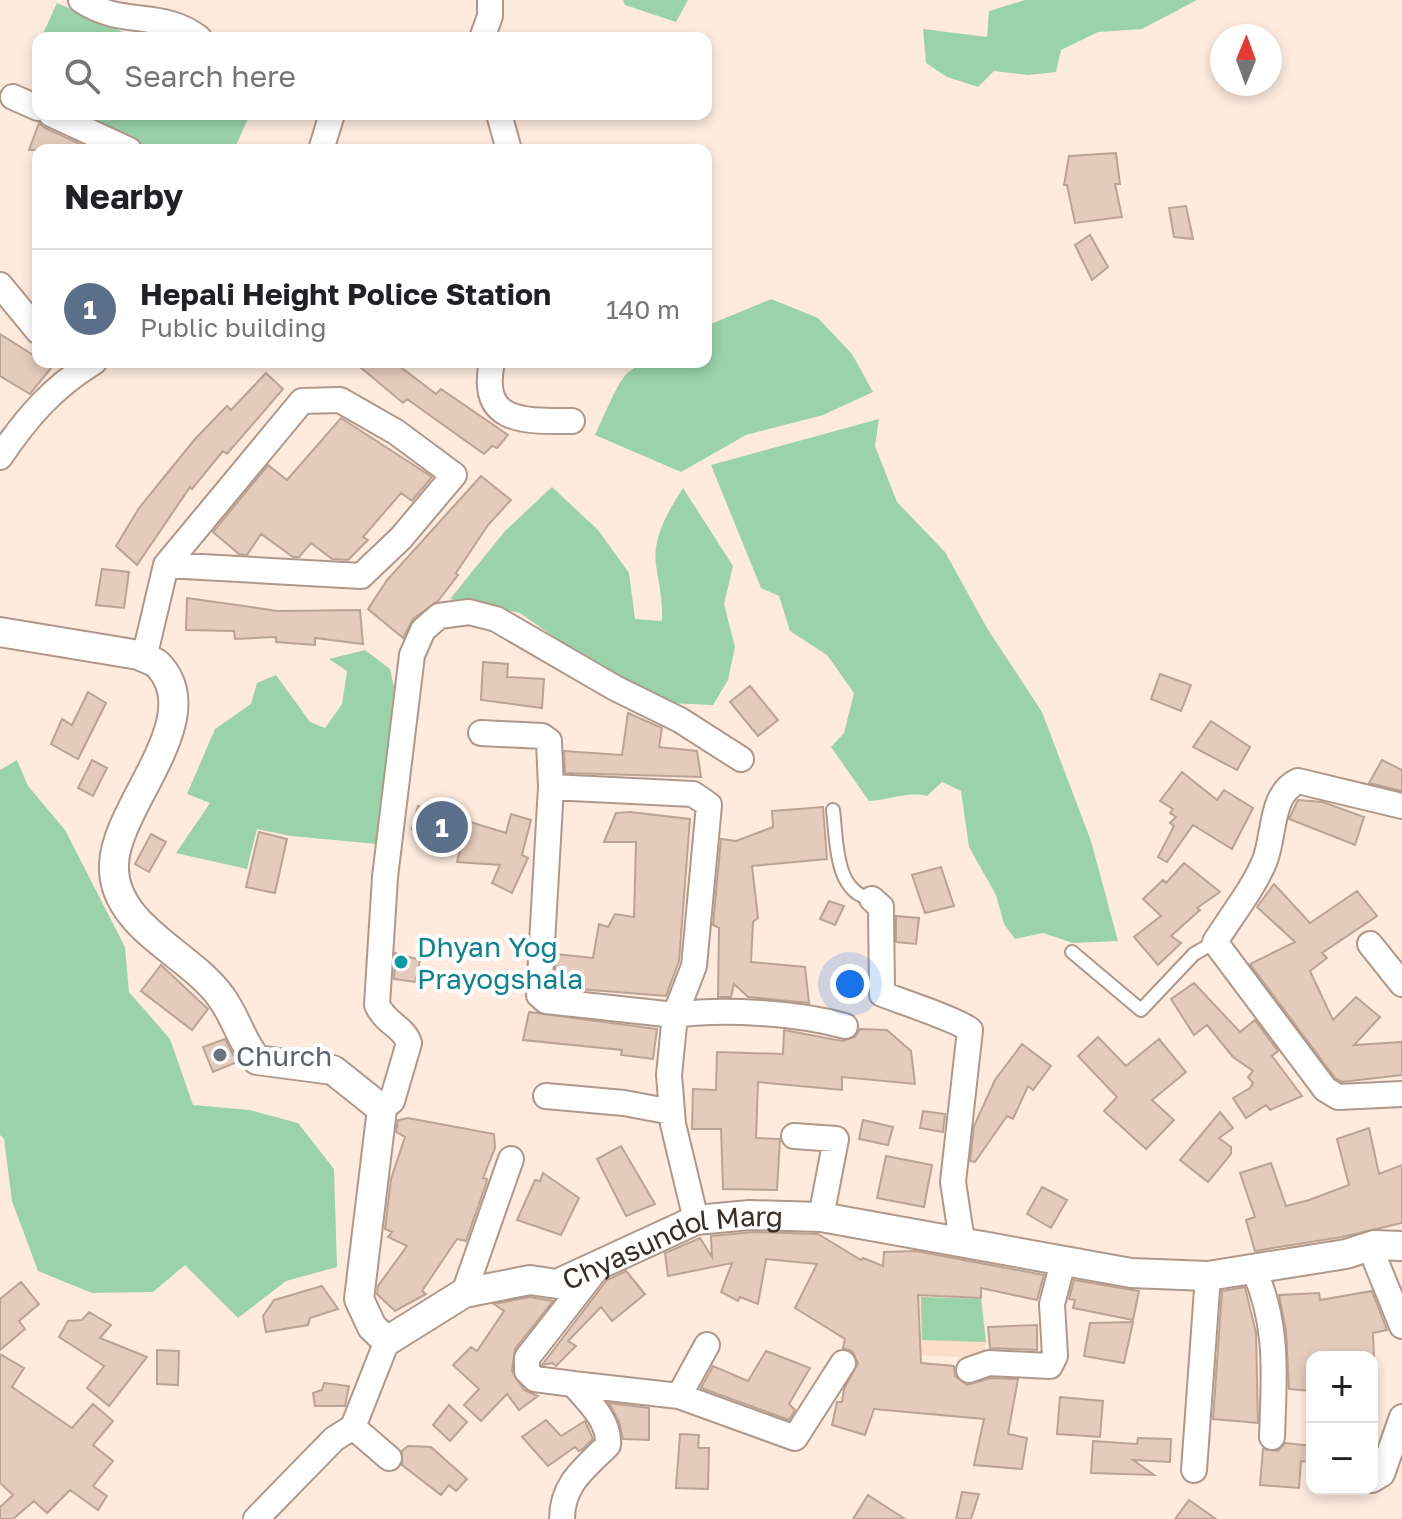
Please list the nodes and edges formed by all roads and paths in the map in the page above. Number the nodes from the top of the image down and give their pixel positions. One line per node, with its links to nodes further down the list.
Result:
1 (81, 0): 3 (street)
2 (490, 0): 4 (street)
3 (190, 32)
4 (484, 32)
5 (13, 97): 6 (street)
6 (32, 105)
7 (64, 120): 10 (street)
8 (330, 120): 11 (street)
9 (501, 120): 12 (street)
10 (116, 144)
11 (323, 144)
12 (507, 144)
13 (0, 285): 14 (street)
14 (32, 324)
15 (75, 368): 18 (street)
16 (491, 368): 17 (street)
17 (572, 421)
18 (0, 457)
19 (166, 565): 19 (street); 21 (street)
20 (0, 632): 21 (street)
21 (144, 658): 36 (street)
22 (481, 733): 24 (street)
23 (741, 759): 36 (street)
24 (551, 787): 32 (street); 32 (street)
25 (1402, 806): 28 (street)
26 (833, 810): 27 (lane)
27 (872, 899): 42 (street)
28 (1215, 942): 30 (lane); 34 (street)
29 (1370, 944): 31 (street)
30 (1072, 952)
31 (1402, 984)
32 (675, 1015): 33 (street); 37 (street)
33 (845, 1026)
34 (1402, 1094)
35 (546, 1096): 37 (street)
36 (382, 1109): 51 (street)
37 (672, 1112): 41 (street)
38 (794, 1136): 40 (street)
39 (511, 1159): 49 (street)
40 (821, 1217): 41 (street, Chyasundol Marg); 42 (street, Chyasundol Marg)
41 (696, 1220): 46 (street, Chyasundol Marg)
42 (962, 1241): 45 (street, Chyasundol Marg)
43 (1374, 1245): 44 (street, Chyasundol Marg); 47 (street, Chyasundol Marg); 50 (street)
44 (1402, 1246)
45 (1063, 1262): 48 (street, Chyasundol Marg); 54 (street)
46 (598, 1267): 49 (street, Chyasundol Marg); 55 (street)
47 (1254, 1270): 48 (street, Chyasundol Marg); 59 (street)
48 (1208, 1276): 61 (street)
49 (464, 1293): 51 (street, Chyasundol Marg)
50 (1402, 1326)
51 (387, 1341): 58 (street)
52 (707, 1345): 56 (street)
53 (843, 1363): 56 (street)
54 (969, 1370)
55 (573, 1384): 56 (street); 64 (street)
56 (679, 1396)
57 (1402, 1417): 62 (street)
58 (353, 1427): 60 (street); 63 (street)
59 (1272, 1437)
60 (389, 1458)
61 (1194, 1470)
62 (1378, 1476)
63 (256, 1519)
64 (562, 1519)

